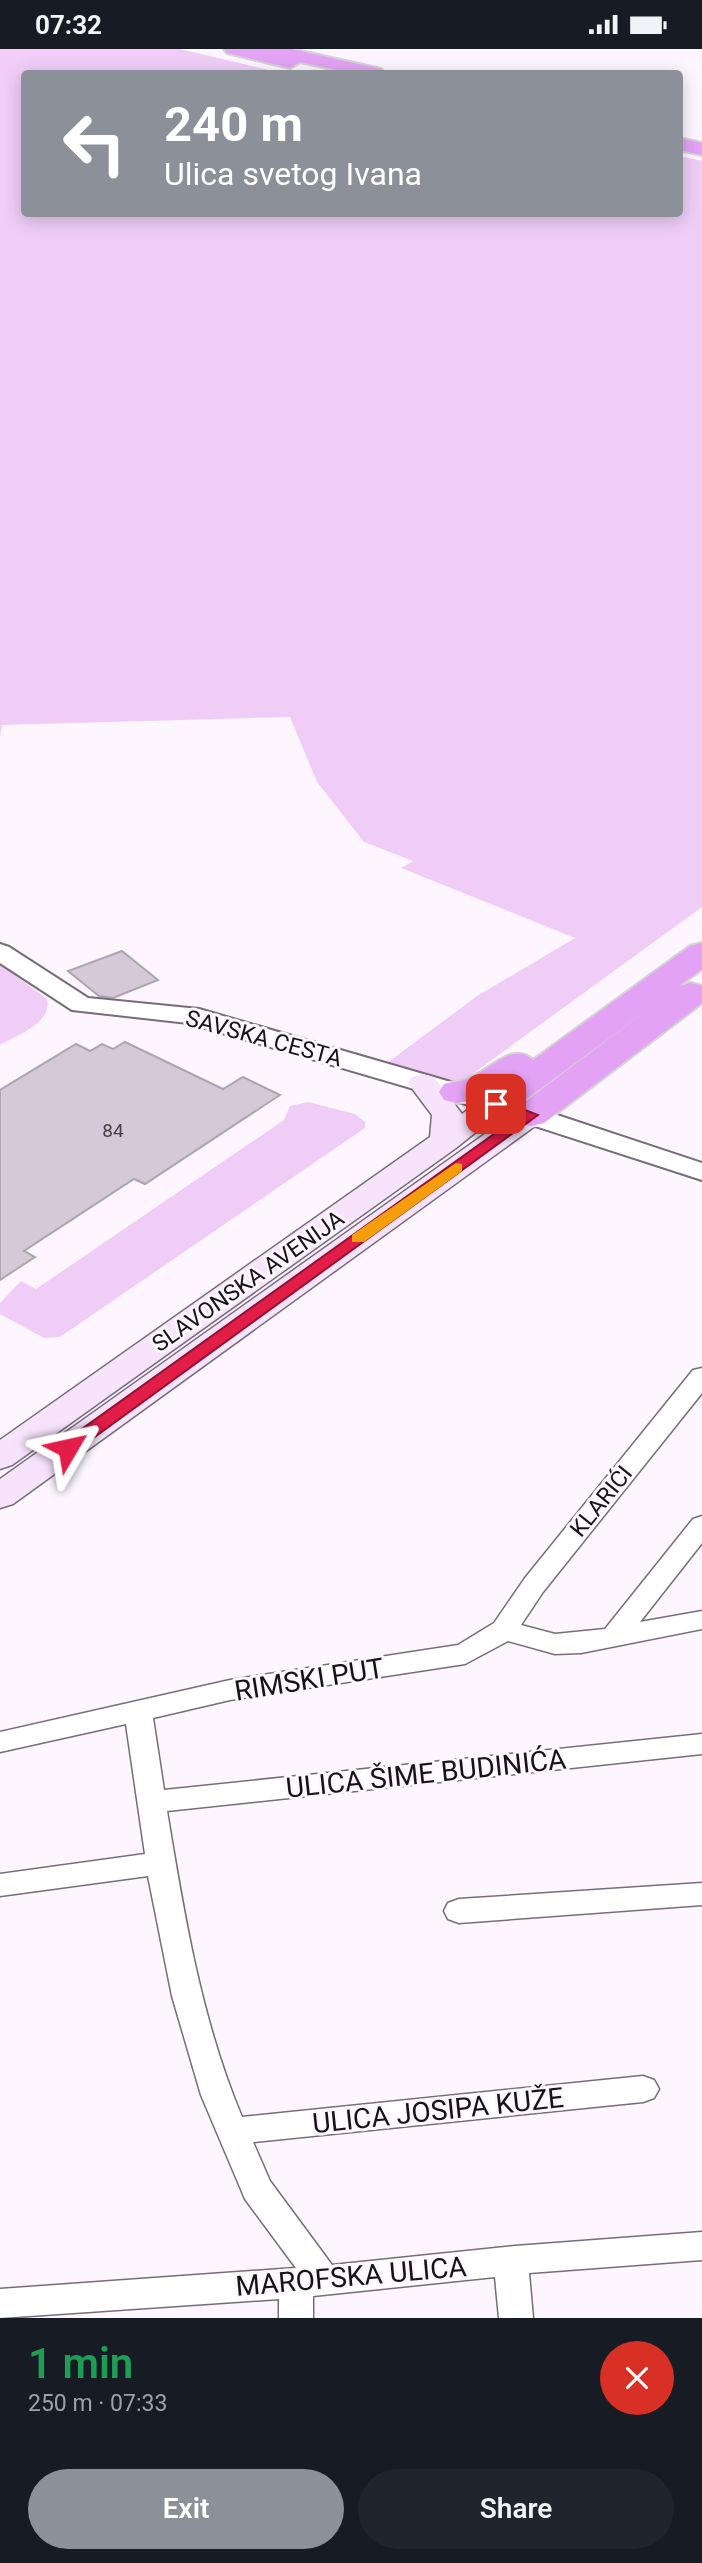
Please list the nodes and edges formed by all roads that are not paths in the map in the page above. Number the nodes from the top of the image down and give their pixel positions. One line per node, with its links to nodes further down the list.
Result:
1 (234, 49): 4 (highway)
2 (267, 49): 3 (highway)
3 (318, 61): 5 (highway); 6 (highway)
4 (327, 70)
5 (360, 70)
6 (370, 70)
7 (683, 132): 8 (highway)
8 (702, 136)
9 (683, 138): 10 (highway)
10 (702, 141)
11 (683, 145): 12 (highway)
12 (702, 149)
13 (0, 952): 17 (street, SAVSKA CESTA)
14 (702, 953): 16 (highway)
15 (702, 986): 19 (highway)
16 (608, 1023): 17 (highway); 18 (highway)
17 (440, 1087): 18 (street, SAVSKA CESTA); 20 (main road)
18 (496, 1104): 19 (street, SAVSKA CESTA); 20 (main road, SLAVONSKA AVENIJA)
19 (531, 1115): 21 (street, SAVSKA CESTA); 24 (main road, SLAVONSKA AVENIJA)
20 (445, 1141): 23 (main road, SLAVONSKA AVENIJA)
21 (702, 1172)
22 (702, 1376): 27 (street, KLARIĆI)
23 (0, 1457)
24 (0, 1496)
25 (702, 1525): 28 (street)
26 (702, 1620): 28 (street)
27 (504, 1629): 28 (street); 29 (street, RIMSKI PUT)
28 (613, 1638)
29 (138, 1711): 30 (street, RIMSKI PUT); 32 (street)
30 (0, 1742)
31 (702, 1744): 32 (street, ULICA ŠIME BUDINIĆA)
32 (150, 1802): 33 (street)
33 (159, 1863): 34 (street); 38 (street)
34 (0, 1885)
35 (702, 1894): 36 (street)
36 (459, 1911)
37 (643, 2089): 38 (street, ULICA JOSIPA KUŽE)
38 (233, 2131): 41 (street)
39 (702, 2246): 40 (street, MAROFSKA ULICA)
40 (515, 2260): 41 (street, MAROFSKA ULICA); 44 (street)
41 (310, 2282): 42 (street, MAROFSKA ULICA); 43 (street)
42 (0, 2304)
43 (296, 2318)
44 (516, 2318)

